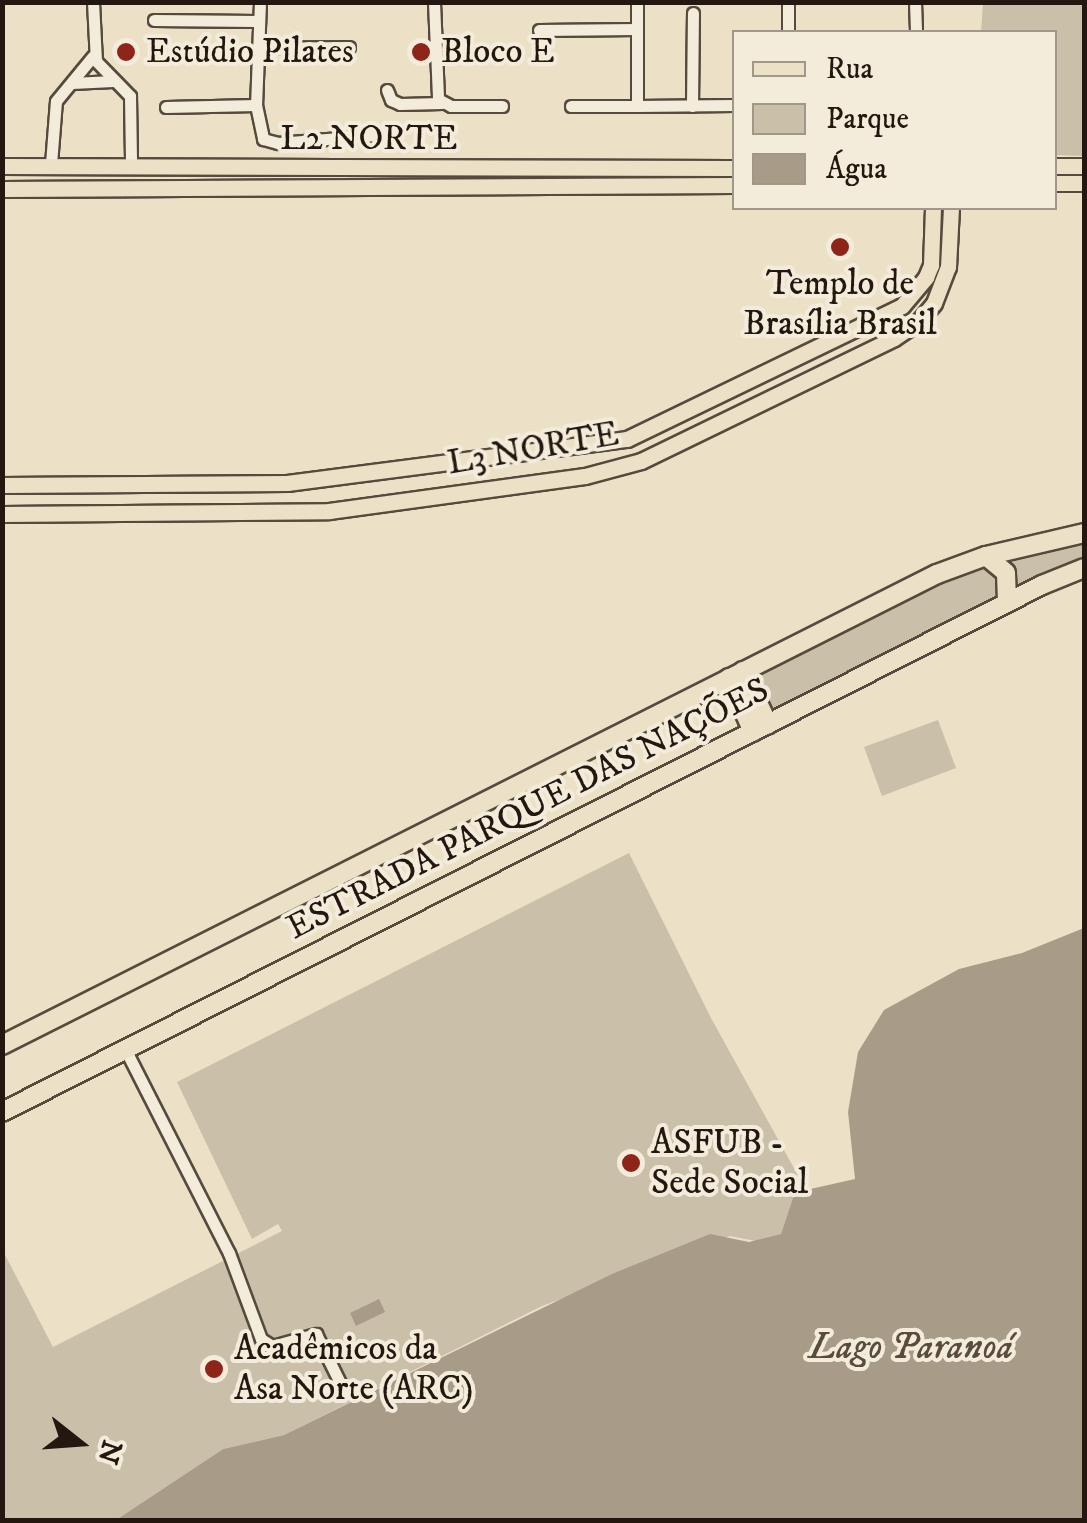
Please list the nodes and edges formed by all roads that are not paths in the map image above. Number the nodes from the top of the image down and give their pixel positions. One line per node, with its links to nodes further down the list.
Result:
1 (93, 2): 16 (street)
2 (260, 2): 9 (street)
3 (434, 2): 20 (street)
4 (637, 2): 10 (street)
5 (788, 2): 12 (street)
6 (915, 2): 13 (street)
7 (693, 13): 26 (street)
8 (154, 20): 9 (street)
9 (256, 21): 15 (street)
10 (637, 29): 11 (street); 25 (street)
11 (539, 30)
12 (788, 30)
13 (916, 30)
14 (348, 47): 15 (street)
15 (257, 48): 21 (street)
16 (94, 56): 17 (street); 18 (street)
17 (113, 81): 18 (street); 29 (street)
18 (72, 83): 31 (street)
19 (387, 90): 20 (street)
20 (442, 103): 23 (street)
21 (256, 104): 27 (street); 28 (street)
22 (732, 105): 26 (street)
23 (502, 106)
24 (571, 106): 25 (street)
25 (636, 106): 26 (street)
26 (692, 106)
27 (166, 107)
28 (376, 135)
29 (131, 163): 30 (main road, L2 NORTE); 31 (main road, L2 NORTE)
30 (186, 163): 36 (main road, L2 NORTE); 39 (main road)
31 (51, 164): 32 (main road, L2 NORTE)
32 (2, 166)
33 (1057, 166): 34 (main road)
34 (1084, 166)
35 (732, 168): 36 (main road, L2 NORTE)
36 (461, 177): 39 (main road, L2 NORTE); 40 (main road, L2 NORTE)
37 (1084, 182): 38 (main road)
38 (1057, 183)
39 (183, 184): 41 (main road, L2 NORTE)
40 (732, 186)
41 (2, 189)
42 (934, 210): 44 (main road, L3 NORTE)
43 (951, 210): 45 (main road, L3 NORTE)
44 (540, 454): 45 (main road); 48 (main road, L3 NORTE)
45 (540, 482): 51 (main road, L3 NORTE)
46 (2, 485): 47 (main road, L3 NORTE)
47 (84, 486): 48 (main road, L3 NORTE); 50 (main road)
48 (106, 486): 51 (main road)
49 (2, 514): 50 (main road, L3 NORTE)
50 (83, 514): 51 (main road, L3 NORTE)
51 (106, 514)
52 (1084, 533): 53 (highway, ESTRADA PARQUE DAS NAÇÕES)
53 (986, 556): 55 (highway); 56 (highway, ESTRADA PARQUE DAS NAÇÕES)
54 (1084, 568): 55 (highway, ESTRADA PARQUE DAS NAÇÕES)
55 (1006, 603): 57 (highway, ESTRADA PARQUE DAS NAÇÕES)
56 (736, 674): 57 (highway); 58 (highway, ESTRADA PARQUE DAS NAÇÕES)
57 (761, 728): 59 (highway, ESTRADA PARQUE DAS NAÇÕES)
58 (2, 1046)
59 (125, 1048): 60 (highway, ESTRADA PARQUE DAS NAÇÕES); 61 (street)
60 (2, 1112)
61 (344, 1391)

